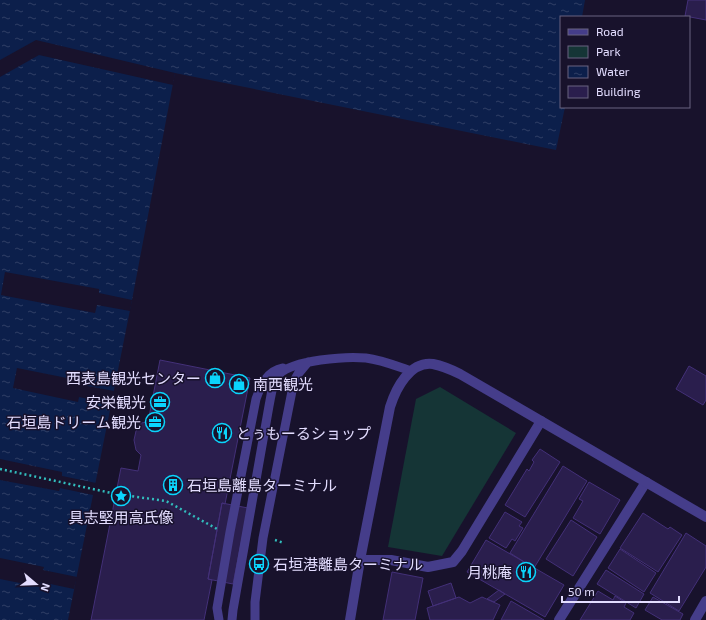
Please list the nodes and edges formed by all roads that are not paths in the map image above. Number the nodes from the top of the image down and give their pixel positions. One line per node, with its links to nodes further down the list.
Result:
1 (308, 362): 2 (lane); 3 (lane); 11 (lane)
2 (298, 364): 9 (lane); 10 (lane)
3 (411, 371): 4 (street); 7 (street)
4 (540, 421): 5 (street); 7 (street)
5 (646, 482): 6 (street); 13 (street)
6 (706, 517)
7 (360, 560): 12 (street)
8 (706, 601): 14 (street)
9 (219, 620)
10 (232, 620)
11 (255, 620)
12 (350, 620)
13 (559, 620)
14 (695, 620)

